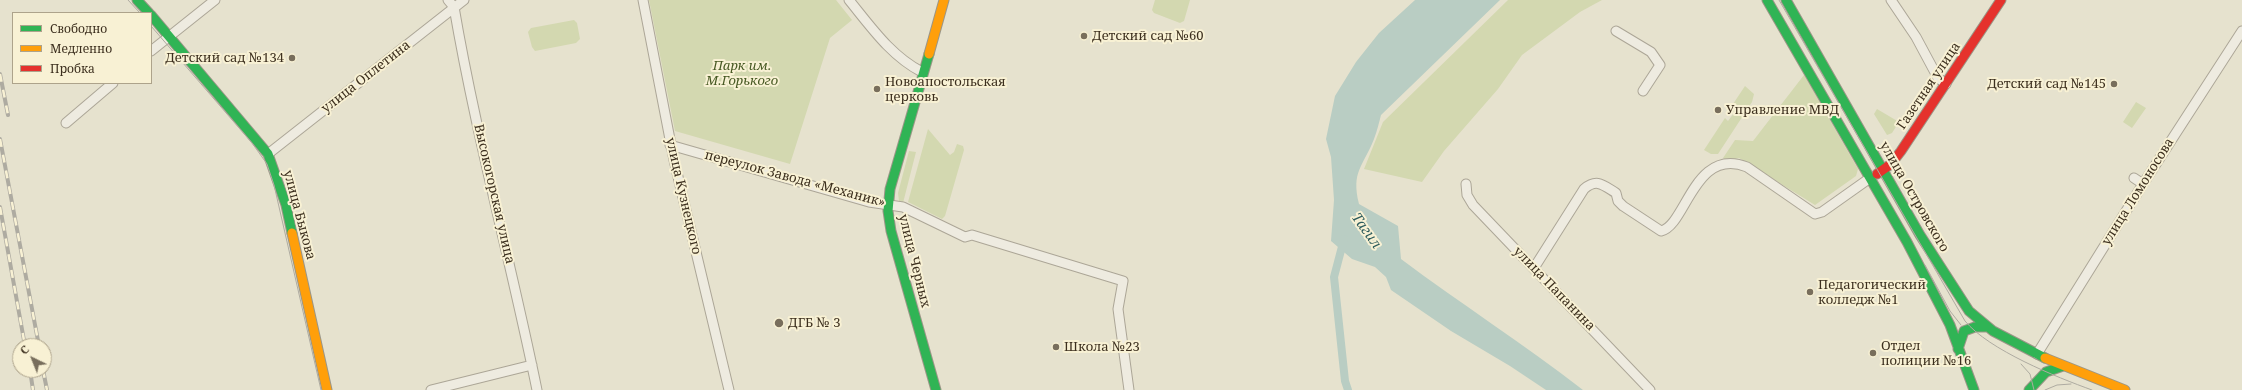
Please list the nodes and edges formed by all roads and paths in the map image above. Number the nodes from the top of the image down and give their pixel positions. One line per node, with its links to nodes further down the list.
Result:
1 (137, 0): 13 (main road)
2 (215, 0): 17 (street)
3 (448, 0): 12 (street, Высокогорская улица)
4 (464, 0): 12 (street, улица Оплетина)
5 (643, 0): 24 (street, улица Кузнецкого)
6 (849, 0): 19 (street)
7 (944, 0): 19 (main road, улица Черных)
8 (1767, 0): 27 (main road)
9 (1786, 0): 26 (main road, улица Островского)
10 (1891, 0): 21 (street)
11 (2001, 0): 21 (main road, Газетная улица)
12 (454, 7): 25 (street, улица Оплетина); 36 (street, Высокогорская улица)
13 (148, 12)
14 (152, 16): 17 (main road, улица Быкова)
15 (1616, 31): 22 (street)
16 (2242, 31): 30 (street, улица Ломоносова)
17 (169, 36): 18 (street); 25 (main road, улица Быкова)
18 (152, 50)
19 (922, 72): 31 (main road, улица Черных)
20 (112, 84): 23 (street)
21 (1946, 84): 26 (main road, Газетная улица)
22 (1643, 91)
23 (66, 123)
24 (670, 145): 31 (street, переулок Завода «Механик»); 41 (street, улица Кузнецкого)
25 (268, 154): 38 (main road, улица Быкова)
26 (1884, 170): 27 (main road, Газетная улица); 33 (main road, улица Островского)
27 (1870, 178): 32 (street); 34 (main road)
28 (2134, 178): 30 (street)
29 (1466, 184): 32 (street, улица Папанина)
30 (2143, 184): 35 (street, улица Ломоносова)
31 (889, 204): 42 (main road, улица Черных); 43 (street, переулок Завода «Механик»)
32 (1534, 268): 44 (street, улица Папанина)
33 (1988, 327): 34 (main road); 35 (main road, улица Островского)
34 (1958, 348): 45 (main road)
35 (2037, 354): 37 (main road, улица Островского)
36 (532, 365): 39 (street); 40 (street, Высокогорская улица)
37 (2063, 366): 46 (main road); 47 (main road, улица Островского)
38 (327, 390)
39 (430, 390)
40 (536, 390)
41 (729, 390)
42 (936, 390)
43 (1129, 390)
44 (1650, 390)
45 (1974, 390)
46 (2029, 390)
47 (2125, 390)

